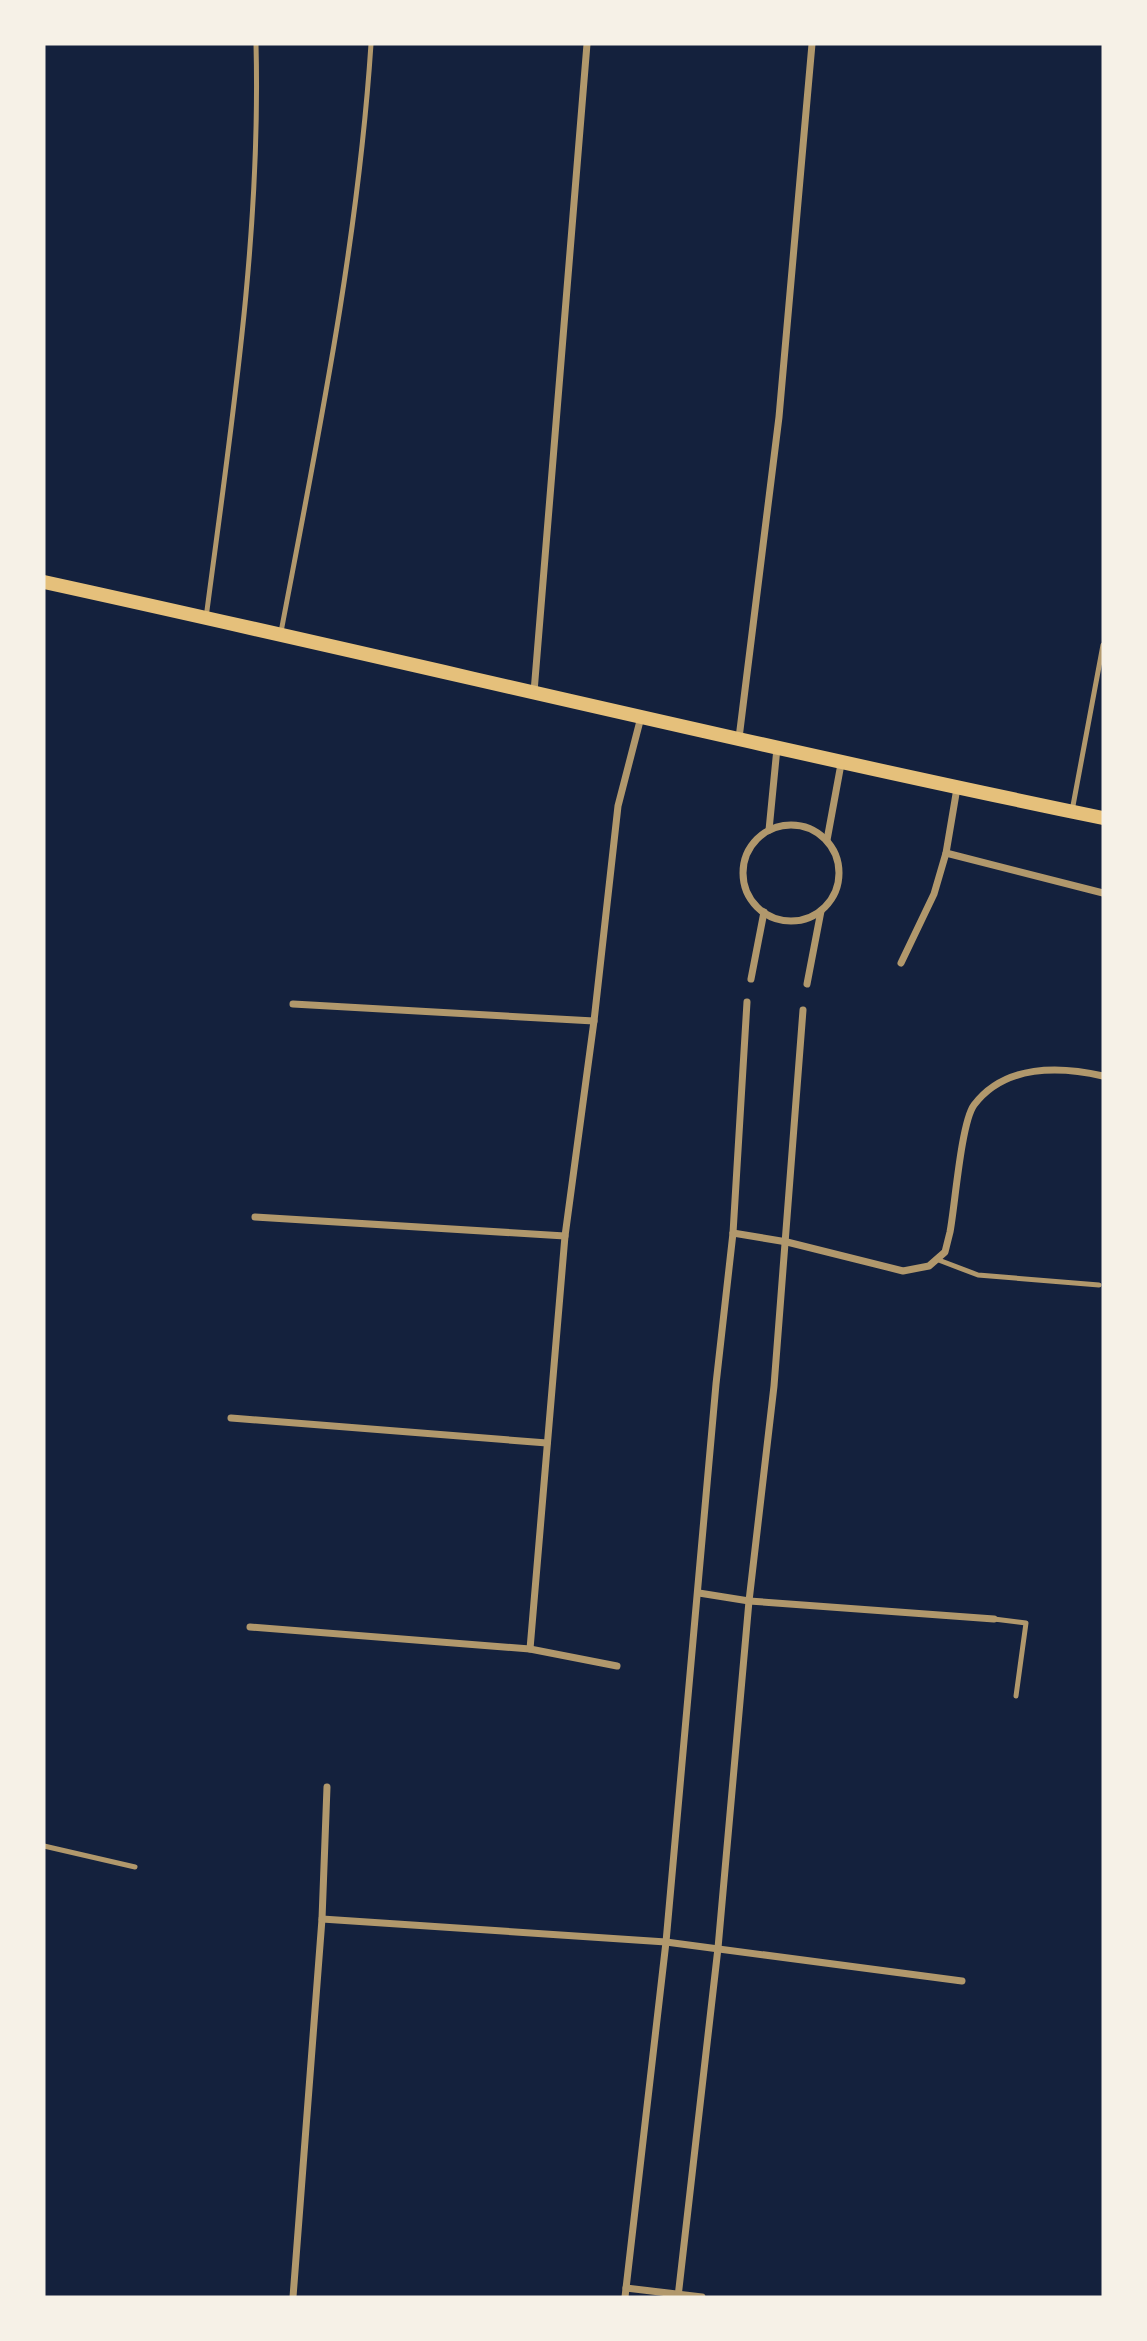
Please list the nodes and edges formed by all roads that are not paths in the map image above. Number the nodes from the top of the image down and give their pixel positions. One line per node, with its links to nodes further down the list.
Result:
1 (257, 44): 6 (lane)
2 (371, 44): 7 (lane)
3 (587, 44): 9 (street)
4 (812, 44): 11 (street)
5 (44, 582): 6 (main road)
6 (206, 618): 7 (main road)
7 (281, 633): 9 (main road)
8 (1103, 645): 15 (lane)
9 (534, 692): 10 (main road)
10 (641, 716): 11 (main road); 29 (street)
11 (739, 738): 12 (main road)
12 (777, 748): 13 (main road); 17 (street)
13 (841, 764): 14 (main road); 18 (street)
14 (957, 788): 15 (main road); 19 (street)
15 (1072, 811): 16 (main road)
16 (1103, 818)
17 (769, 830): 18 (street); 22 (street)
18 (827, 839): 21 (street)
19 (946, 853): 20 (street); 23 (street)
20 (1103, 893)
21 (821, 911): 22 (street); 25 (street)
22 (764, 912): 24 (street)
23 (901, 963)
24 (751, 979)
25 (807, 984)
26 (747, 1002): 32 (street)
27 (293, 1004): 29 (street)
28 (803, 1010): 34 (street)
29 (594, 1021): 33 (street)
30 (1103, 1076): 35 (street)
31 (255, 1217): 33 (street)
32 (733, 1233): 34 (street); 39 (street)
33 (565, 1236): 38 (street)
34 (787, 1242): 35 (street); 40 (street)
35 (936, 1259): 36 (lane)
36 (1099, 1285)
37 (231, 1418): 38 (street)
38 (547, 1443): 43 (street)
39 (699, 1593): 40 (street); 50 (street)
40 (749, 1601): 41 (street); 51 (street)
41 (994, 1619): 45 (lane)
42 (250, 1627): 43 (street)
43 (530, 1649): 44 (street)
44 (617, 1666)
45 (1016, 1696)
46 (327, 1787): 49 (street)
47 (44, 1846): 48 (lane)
48 (135, 1867)
49 (322, 1919): 50 (street); 55 (street)
50 (666, 1942): 51 (street); 53 (street)
51 (718, 1948): 52 (street); 54 (street)
52 (962, 1981)
53 (626, 2288): 54 (street); 56 (street)
54 (678, 2295): 57 (street)
55 (293, 2297)
56 (625, 2297)
57 (702, 2297)

